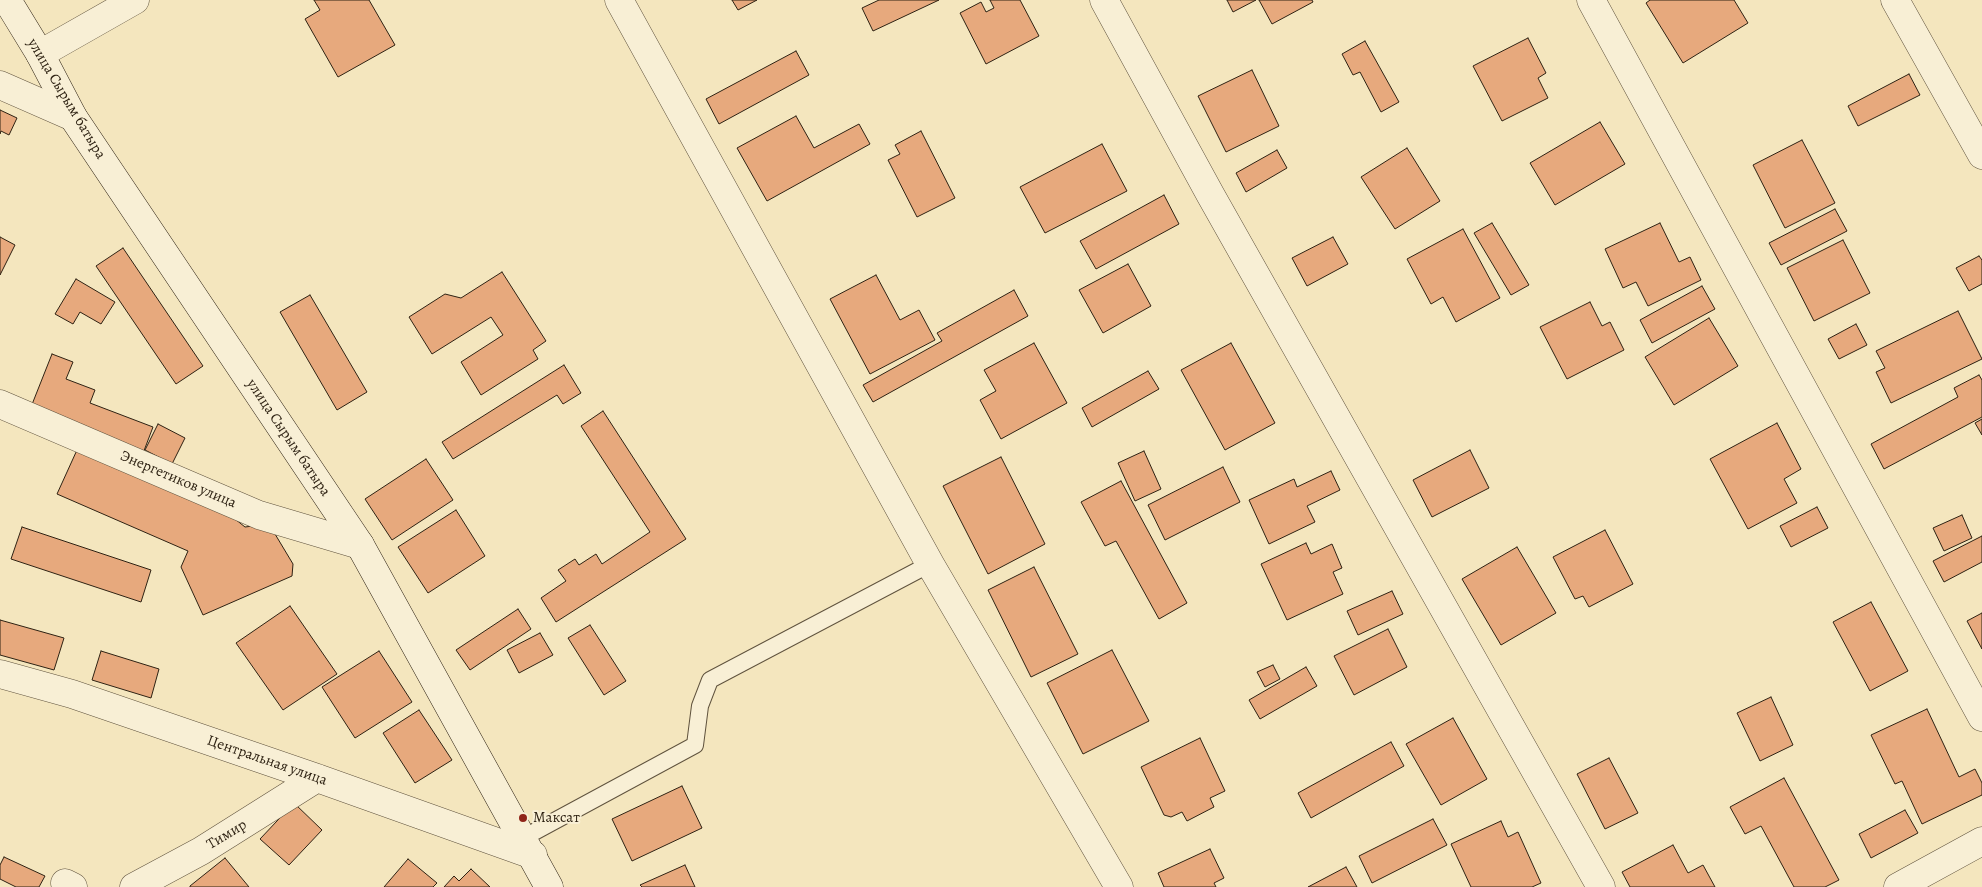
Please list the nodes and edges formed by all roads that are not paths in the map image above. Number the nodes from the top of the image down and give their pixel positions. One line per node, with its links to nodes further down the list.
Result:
1 (7, 0): 7 (street, улица Сырым батыра)
2 (135, 0): 7 (street)
3 (619, 0): 13 (street)
4 (1104, 0): 22 (street)
5 (1591, 0): 15 (street)
6 (1895, 0): 10 (street)
7 (40, 54): 9 (street, улица Сырым батыра)
8 (0, 85): 9 (street)
9 (73, 117): 12 (street, улица Сырым батыра)
10 (1982, 155)
11 (0, 404): 12 (street, Энергетиков улица)
12 (360, 546): 18 (street, улица Сырым батыра)
13 (930, 564): 18 (lane); 21 (street)
14 (0, 674): 16 (street, Центральная улица)
15 (1982, 717)
16 (317, 778): 18 (street, Центральная улица); 19 (street, Тимир)
17 (1982, 841): 23 (street)
18 (528, 846): 20 (street, улица Сырым батыра)
19 (134, 887)
20 (550, 887)
21 (1120, 887)
22 (1602, 887)
23 (1898, 887)

